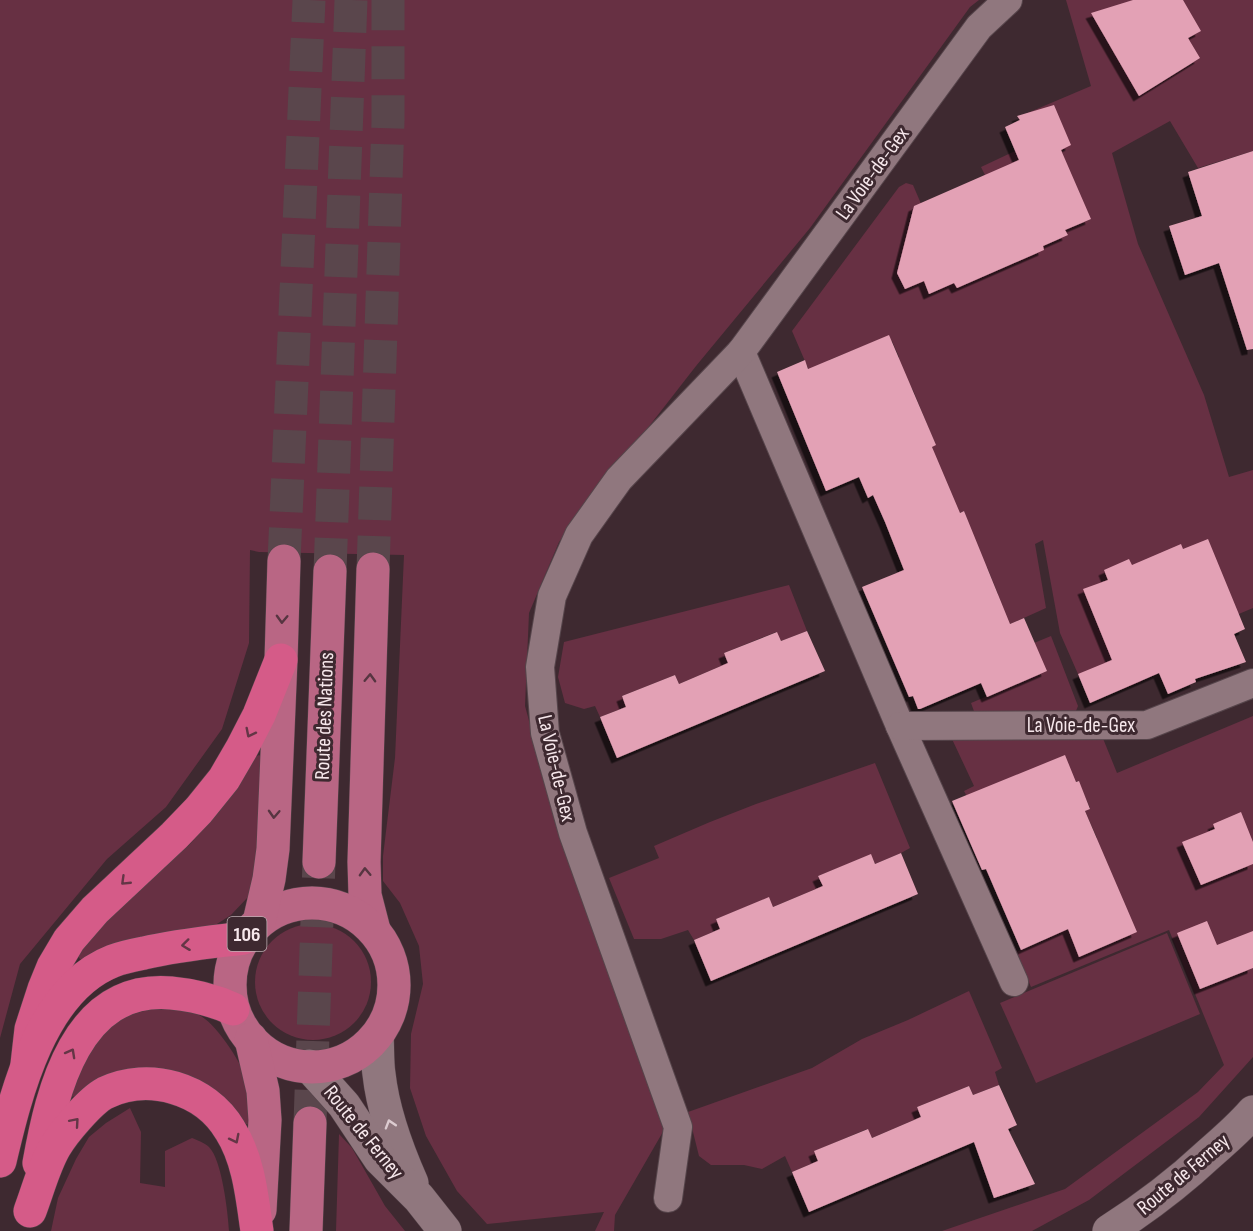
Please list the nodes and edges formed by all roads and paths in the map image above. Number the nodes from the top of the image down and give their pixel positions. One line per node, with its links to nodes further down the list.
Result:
1 (1008, 0): 2 (street, La Voie-de-Gex)
2 (741, 352): 8 (street); 22 (street, La Voie-de-Gex)
3 (284, 561): 6 (main road, one-way to 6)
4 (373, 569): 11 (main road, one-way to 4)
5 (330, 571): 9 (main road, Route des Nations)
6 (281, 660): 10 (main road, one-way to 10); 16 (highway, one-way to 16)
7 (1253, 683): 8 (street, La Voie-de-Gex)
8 (900, 726): 12 (street)
9 (319, 862)
10 (251, 930): 11 (main road, 106); 13 (main road, 106); 16 (highway, one-way to 16)
11 (374, 930): 14 (main road, 106)
12 (1014, 982)
13 (233, 1009): 15 (main road, 106); 23 (highway, one-way to 13)
14 (377, 1036): 17 (main road, 106); 21 (street, Route de Ferney / 106, one-way to 14)
15 (251, 1039): 17 (main road, 106); 24 (main road, 106)
16 (27, 1064): 20 (highway)
17 (309, 1066): 21 (street, Route de Ferney / 106)
18 (1253, 1112): 27 (street, Route de Ferney)
19 (310, 1123): 25 (main road)
20 (0, 1161)
21 (419, 1198): 26 (street, Route de Ferney / 106)
22 (668, 1198)
23 (28, 1221): 24 (highway, one-way to 24)
24 (257, 1231)
25 (306, 1231)
26 (445, 1231)
27 (1109, 1231)

